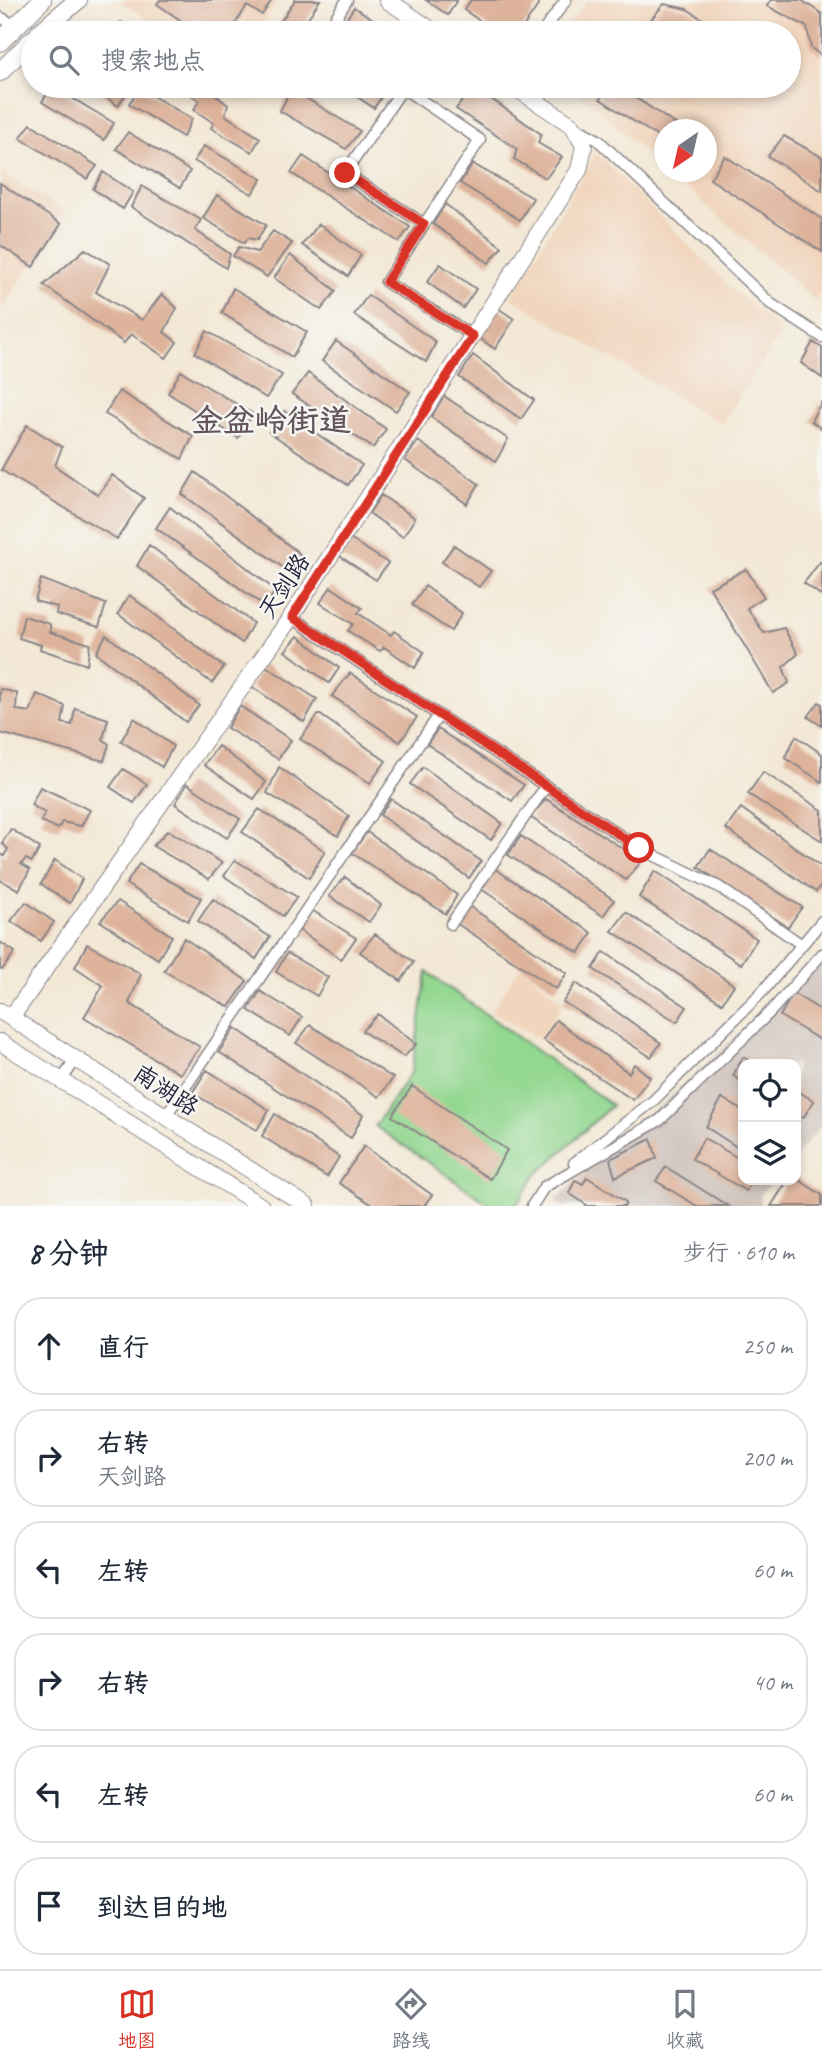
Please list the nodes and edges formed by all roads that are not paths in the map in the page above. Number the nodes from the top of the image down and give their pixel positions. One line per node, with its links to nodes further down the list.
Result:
1 (42, 0): 11 (main road)
2 (78, 0): 7 (main road)
3 (347, 0): 8 (street)
4 (387, 0): 9 (street)
5 (566, 0): 10 (street)
6 (0, 16): 11 (street)
7 (54, 21)
8 (334, 21)
9 (418, 21)
10 (551, 21)
11 (16, 26): 12 (main road)
12 (0, 42)
13 (21, 50): 14 (main road)
14 (0, 72)
15 (395, 98): 19 (street)
16 (418, 98): 19 (street)
17 (531, 98): 18 (street)
18 (573, 126): 20 (street, 天剑路); 21 (street)
19 (424, 224): 20 (street)
20 (473, 336): 22 (street, 天剑路)
21 (822, 337)
22 (292, 617): 23 (street); 29 (street, 天剑路)
23 (439, 715): 24 (street); 33 (street)
24 (546, 786): 26 (street); 27 (street)
25 (822, 921): 27 (street)
26 (451, 924)
27 (802, 945): 34 (street)
28 (822, 954): 34 (street)
29 (6, 1014): 31 (street, 南湖路)
30 (0, 1042): 32 (street, 南湖路)
31 (76, 1059): 32 (street); 33 (street, 南湖路)
32 (61, 1081): 35 (street, 南湖路)
33 (165, 1117): 36 (street, 南湖路)
34 (544, 1187): 37 (street)
35 (261, 1206)
36 (307, 1206)
37 (532, 1206)

